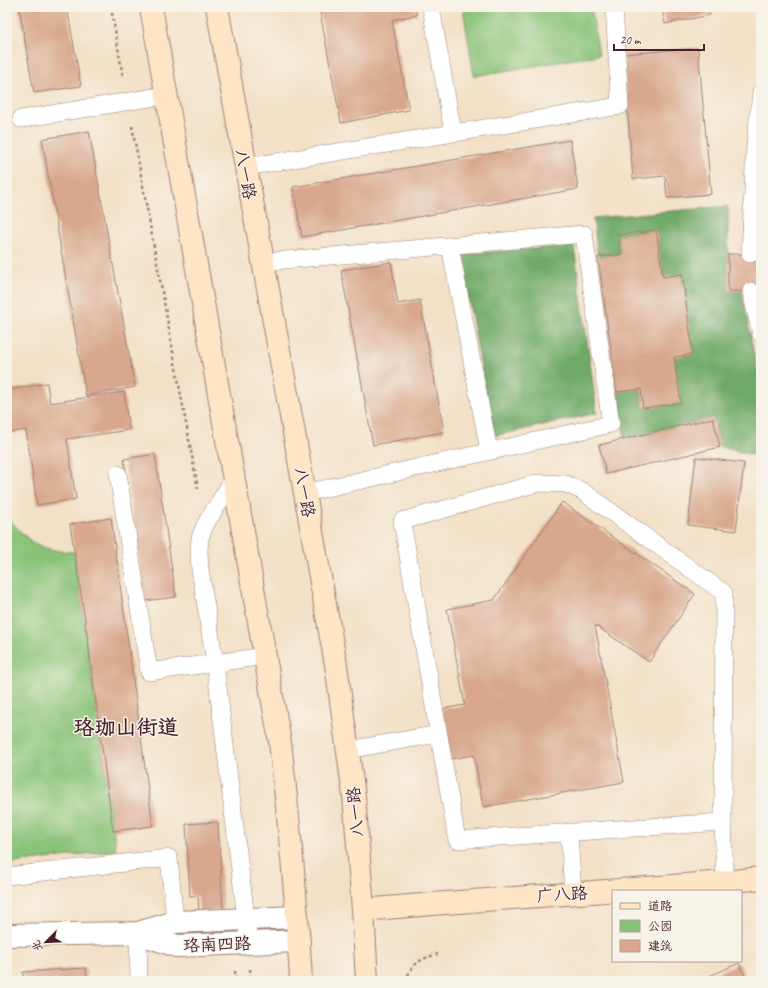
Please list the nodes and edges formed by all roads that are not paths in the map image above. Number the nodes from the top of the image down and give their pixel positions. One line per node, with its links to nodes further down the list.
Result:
1 (151, 7): 6 (main road)
2 (217, 7): 9 (main road, 八一路)
3 (431, 7): 8 (lane)
4 (614, 7): 8 (lane)
5 (761, 92): 11 (lane)
6 (167, 95): 7 (lane); 17 (main road)
7 (21, 119)
8 (453, 133): 9 (lane)
9 (245, 167): 12 (main road, 八一路)
10 (450, 246): 12 (lane); 15 (lane); 15 (lane)
11 (750, 254)
12 (262, 262): 18 (main road, 八一路)
13 (751, 291): 14 (lane)
14 (761, 334)
15 (489, 451): 18 (lane)
16 (118, 474): 20 (lane)
17 (234, 478): 19 (main road); 20 (lane)
18 (305, 493): 22 (main road, 八一路)
19 (265, 656): 20 (lane); 32 (main road)
20 (215, 662): 33 (lane)
21 (438, 734): 22 (lane); 23 (lane); 24 (lane)
22 (348, 750): 31 (main road, 八一路)
23 (724, 822): 24 (lane); 27 (lane)
24 (569, 832): 30 (lane)
25 (7, 876): 34 (lane)
26 (761, 878): 27 (main road, 广八路)
27 (725, 882): 29 (main road, 广八路)
28 (612, 890): 30 (main road, 广八路)
29 (614, 890)
30 (573, 893): 31 (main road, 广八路)
31 (363, 910): 41 (main road, 八一路)
32 (297, 917): 33 (street, 珞南四路); 37 (main road)
33 (246, 919): 34 (street, 珞南四路); 38 (lane)
34 (175, 922): 35 (street, 珞南四路)
35 (138, 933): 36 (street, 珞南四路); 38 (street, 珞南四路); 39 (lane)
36 (7, 935)
37 (299, 941): 38 (street, 珞南四路); 40 (main road)
38 (249, 943)
39 (139, 981)
40 (301, 981)
41 (366, 981)

